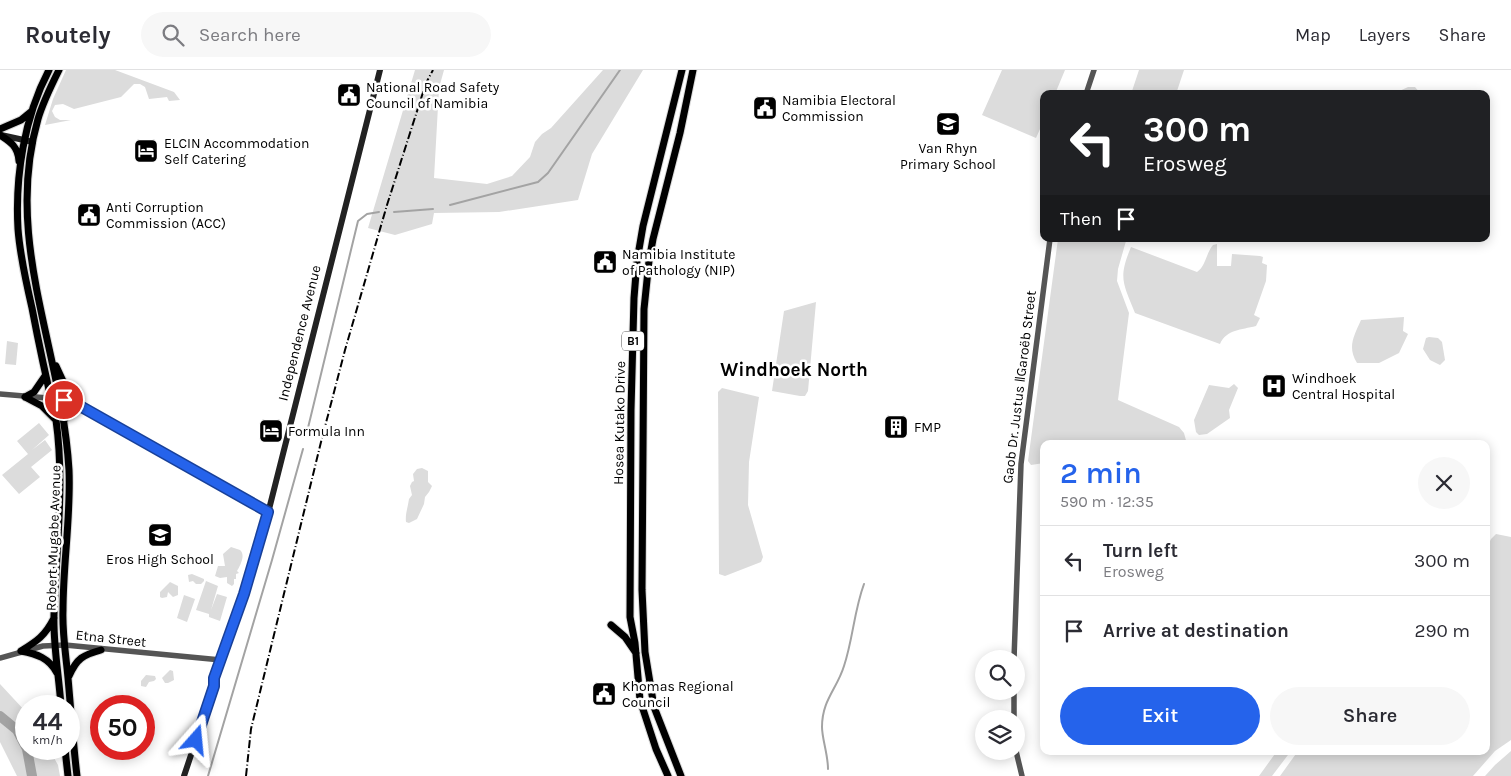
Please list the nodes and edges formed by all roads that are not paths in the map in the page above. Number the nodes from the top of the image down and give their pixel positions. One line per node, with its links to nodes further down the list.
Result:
1 (49, 70): 8 (main road, Robert Mugabe Avenue)
2 (59, 70): 12 (main road, Robert Mugabe Avenue)
3 (380, 70): 24 (main road, Independence Avenue)
4 (682, 70): 33 (main road, Hosea Kutako Drive / B1)
5 (693, 70): 46 (main road, Hosea Kutako Drive / B1)
6 (1094, 70): 7 (street)
7 (1087, 90)
8 (32, 110): 9 (main road); 11 (main road, Robert Mugabe Avenue)
9 (0, 129)
10 (0, 135): 11 (main road); 13 (main road)
11 (24, 140): 12 (main road); 13 (main road, Robert Mugabe Avenue)
12 (33, 142): 15 (main road, Robert Mugabe Avenue)
13 (19, 181): 16 (main road, Robert Mugabe Avenue)
14 (1050, 242): 31 (street, Gaob Dr. Justus ǁGaroëb Street)
15 (51, 357): 20 (main road, Robert Mugabe Avenue); 21 (main road)
16 (45, 376): 18 (main road); 19 (main road, Robert Mugabe Avenue)
17 (0, 394): 18 (street)
18 (25, 397): 19 (street); 22 (main road)
19 (51, 398): 20 (street); 22 (main road, Robert Mugabe Avenue)
20 (60, 399): 21 (street); 23 (main road, Robert Mugabe Avenue)
21 (80, 406): 23 (main road); 24 (street)
22 (56, 420): 26 (main road, Robert Mugabe Avenue)
23 (64, 420): 28 (main road, Robert Mugabe Avenue)
24 (268, 512): 25 (main road, Independence Avenue)
25 (241, 601): 35 (main road, Independence Avenue); 38 (main road, Independence Avenue)
26 (54, 617): 29 (main road, Robert Mugabe Avenue); 32 (main road)
27 (611, 625): 33 (main road)
28 (65, 645): 29 (street, Etna Street); 30 (street, Etna Street); 36 (main road, Robert Mugabe Avenue)
29 (56, 646): 32 (street, Etna Street); 37 (main road, Robert Mugabe Avenue)
30 (102, 650): 35 (street, Etna Street); 36 (main road)
31 (1014, 650)
32 (21, 651): 34 (street, Etna Street); 37 (main road)
33 (636, 653): 45 (main road, Hosea Kutako Drive / B1)
34 (0, 658)
35 (221, 660): 38 (main road, Independence Avenue)
36 (68, 677): 43 (main road, Robert Mugabe Avenue)
37 (59, 679): 39 (main road, Robert Mugabe Avenue)
38 (214, 686): 44 (main road, Independence Avenue)
39 (60, 695)
40 (66, 760): 42 (main road)
41 (1018, 760): 47 (street)
42 (68, 776)
43 (79, 776)
44 (184, 776)
45 (668, 776)
46 (681, 776)
47 (1022, 776)

